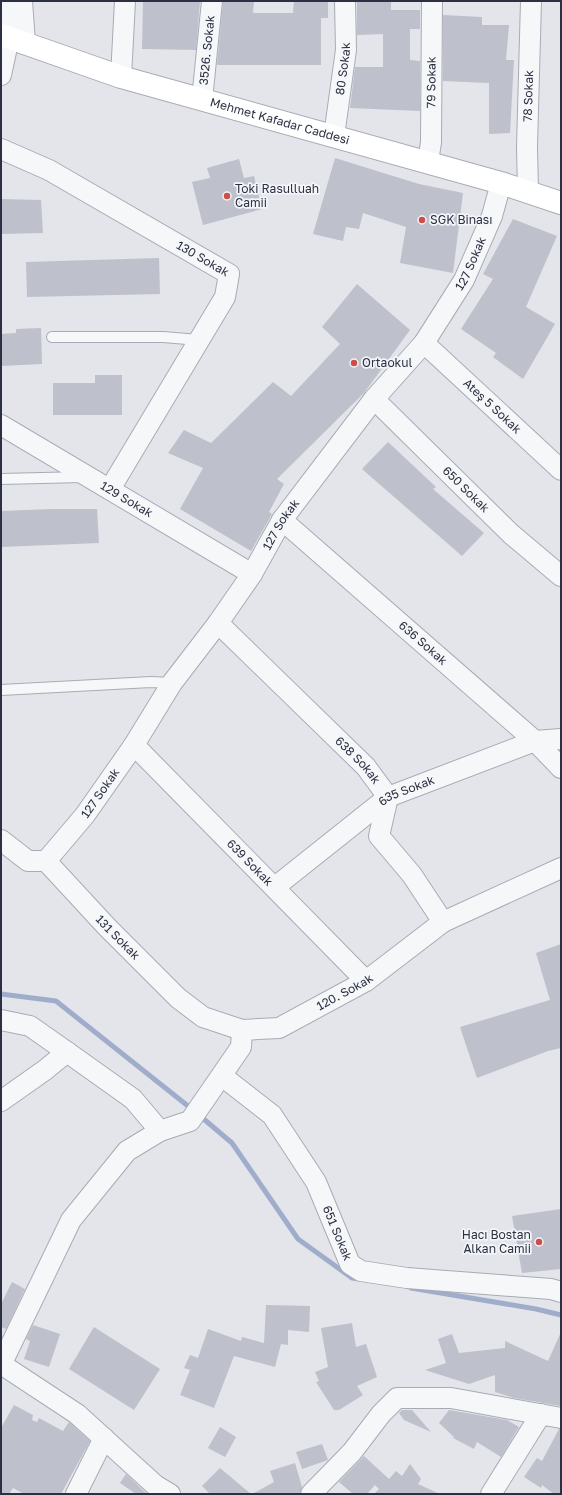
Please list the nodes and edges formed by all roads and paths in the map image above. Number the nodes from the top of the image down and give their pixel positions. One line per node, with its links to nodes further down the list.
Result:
1 (21, 1): 8 (street)
2 (125, 1): 10 (street)
3 (212, 1): 11 (street, 3526. Sokak)
4 (345, 1): 12 (street, 80 Sokak)
5 (432, 1): 14 (street, 79 Sokak)
6 (531, 1): 16 (street, 78 Sokak)
7 (1, 2): 8 (street)
8 (11, 39): 9 (street); 10 (main road, Mehmet Kafadar Caddesi)
9 (1, 75)
10 (121, 77): 11 (main road, Mehmet Kafadar Caddesi)
11 (202, 100): 12 (main road, Mehmet Kafadar Caddesi)
12 (334, 136): 14 (main road, Mehmet Kafadar Caddesi)
13 (1, 149): 19 (street, 130 Sokak)
14 (428, 162): 15 (main road, Mehmet Kafadar Caddesi)
15 (501, 183): 16 (main road, Mehmet Kafadar Caddesi); 20 (street, 127 Sokak)
16 (528, 192): 17 (main road, Mehmet Kafadar Caddesi)
17 (561, 203)
18 (52, 337): 19 (lane)
19 (200, 340): 26 (street, 130 Sokak)
20 (424, 343): 21 (street, 127 Sokak); 23 (street, Ateş 5 Sokak)
21 (374, 400): 27 (street, 127 Sokak); 29 (street, 650 Sokak)
22 (1, 425): 24 (street, 129 Sokak)
23 (561, 470)
24 (87, 477): 25 (lane); 26 (street, 129 Sokak)
25 (1, 479)
26 (110, 489): 28 (street, 129 Sokak)
27 (282, 520): 28 (street, 127 Sokak); 34 (street, 636 Sokak)
28 (252, 574): 30 (street, 127 Sokak)
29 (561, 576)
30 (218, 623): 31 (street, 127 Sokak); 37 (street, 638 Sokak)
31 (172, 683): 32 (lane); 35 (street, 127 Sokak)
32 (1, 690)
33 (561, 740): 34 (street, 635 Sokak)
34 (535, 741): 36 (street, 636 Sokak); 37 (street, 635 Sokak)
35 (134, 745): 39 (street, 127 Sokak); 41 (street, 639 Sokak)
36 (561, 768)
37 (388, 797): 41 (street, 635 Sokak); 42 (street, 638 Sokak)
38 (1, 840): 39 (street)
39 (46, 860): 45 (street, 131 Sokak)
40 (561, 868): 42 (street, 120. Sokak)
41 (275, 887): 43 (street, 639 Sokak)
42 (443, 922): 43 (street, 120. Sokak)
43 (366, 981): 45 (street, 120. Sokak)
44 (1, 1020): 46 (street)
45 (242, 1030): 47 (street)
46 (67, 1052): 48 (street); 49 (street)
47 (222, 1076): 49 (street); 50 (street, 651 Sokak)
48 (1, 1101)
49 (160, 1131): 51 (street)
50 (561, 1292)
51 (1, 1364): 54 (street)
52 (541, 1414): 53 (street); 57 (street); 58 (street)
53 (561, 1418)
54 (104, 1438): 55 (street); 56 (street)
55 (76, 1494)
56 (170, 1494)
57 (311, 1494)
58 (491, 1494)

